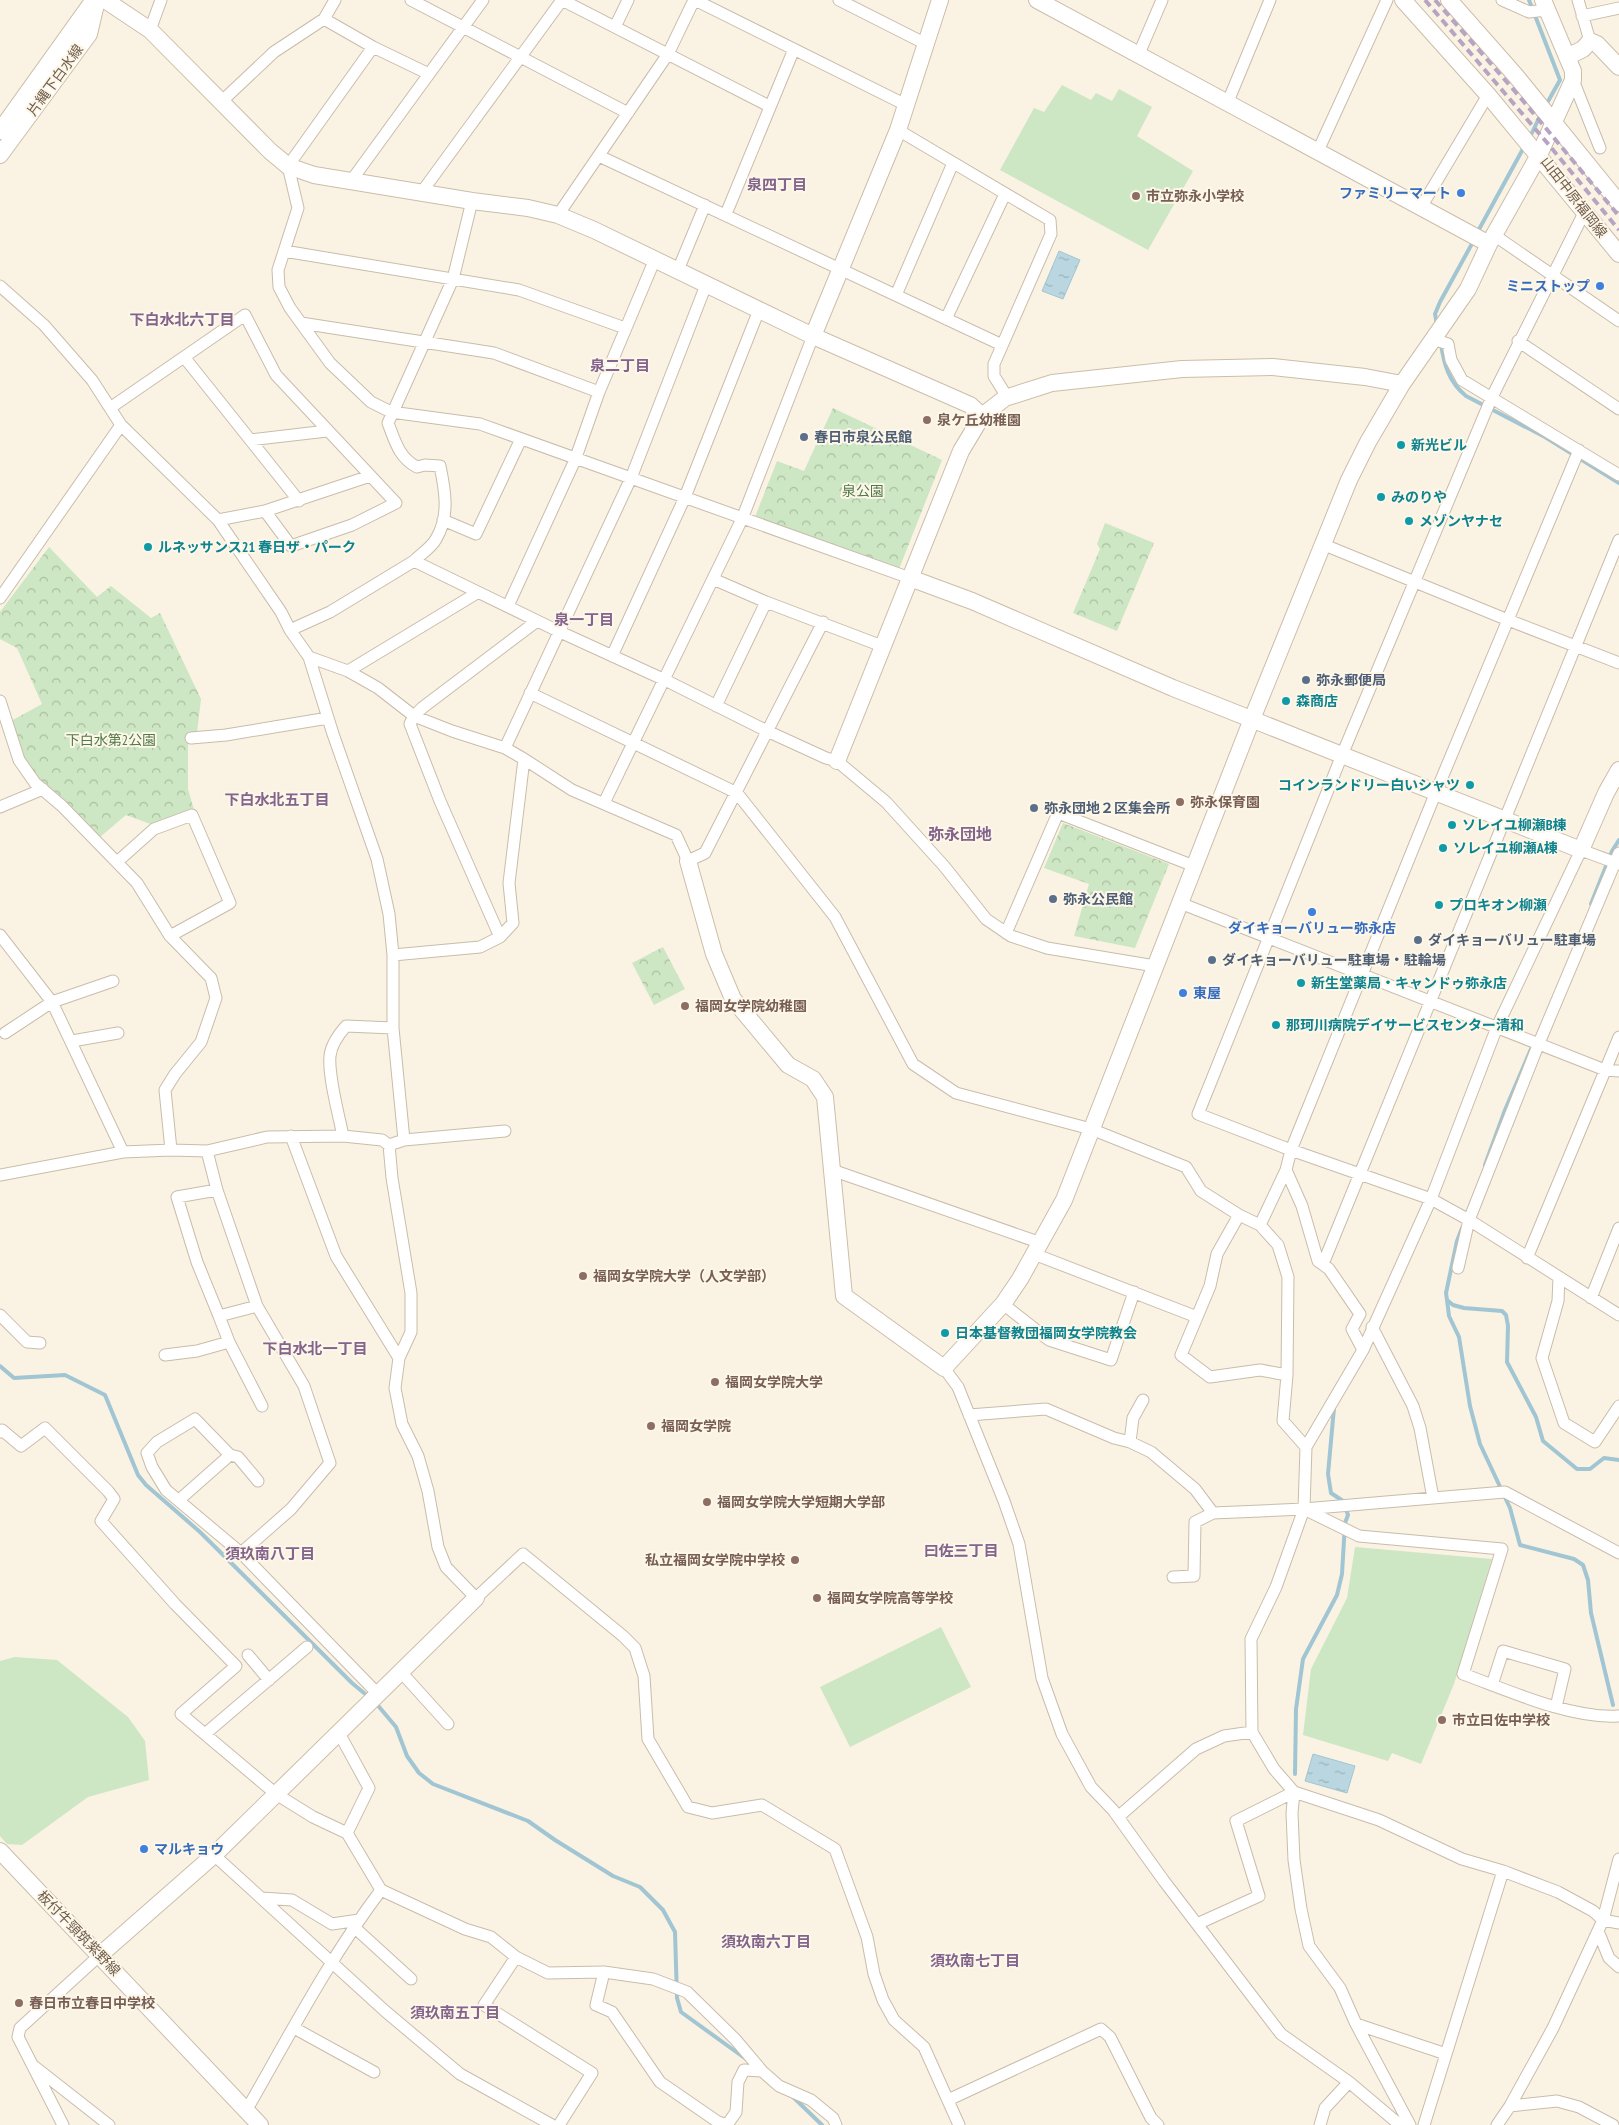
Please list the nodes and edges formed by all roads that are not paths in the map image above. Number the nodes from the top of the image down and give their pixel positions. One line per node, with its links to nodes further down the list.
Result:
1 (95, 0): 46 (street, 片縄下白水線); 50 (street, 片縄下白水線)
2 (105, 0): 26 (street)
3 (161, 0): 26 (street)
4 (335, 0): 23 (street)
5 (411, 0): 25 (street)
6 (483, 0): 25 (street)
7 (562, 0): 24 (street); 33 (street)
8 (628, 0): 24 (street)
9 (694, 0): 30 (street); 31 (street)
10 (839, 0): 28 (street)
11 (940, 0): 28 (street)
12 (1162, 0): 32 (street)
13 (1270, 0): 40 (street)
14 (1387, 0): 49 (street)
15 (1403, 0): 38 (street)
16 (1448, 0): 44 (street)
17 (1502, 0): 20 (street)
18 (1578, 0): 22 (street)
19 (1046, 2): 32 (street)
20 (1544, 5): 34 (street)
21 (1619, 8): 22 (street)
22 (1582, 16): 27 (street)
23 (324, 19): 29 (street); 39 (street)
24 (615, 27): 31 (street)
25 (464, 28): 33 (street); 36 (street)
26 (150, 30): 39 (street)
27 (1590, 41): 34 (street); 35 (street)
28 (926, 44): 41 (street)
29 (373, 47): 36 (street); 53 (street)
30 (794, 49): 41 (street); 42 (street)
31 (668, 54): 42 (street); 43 (street)
32 (1138, 56): 40 (street)
33 (521, 57): 43 (street); 55 (street)
34 (1567, 57): 37 (street)
35 (1619, 67)
36 (430, 74): 54 (street)
37 (1573, 80): 44 (street, 山田中原福岡線); 48 (street)
38 (1488, 95): 47 (street); 60 (street)
39 (221, 102): 53 (street)
40 (1227, 104): 49 (street)
41 (906, 105): 45 (street)
42 (769, 106): 62 (street)
43 (628, 113): 51 (street)
44 (1550, 119): 47 (street, 山田中原福岡線); 58 (street)
45 (898, 130): 52 (street); 68 (street)
46 (0, 131)
47 (1531, 145): 61 (street, 山田中原福岡線); 64 (street)
48 (1600, 148)
49 (1317, 153): 60 (street)
50 (0, 155)
51 (599, 156): 59 (street); 63 (street)
52 (953, 163): 56 (street); 74 (street)
53 (288, 166): 54 (street); 65 (street)
54 (350, 181): 55 (street)
55 (421, 193): 57 (street)
56 (1005, 194): 76 (street); 84 (street)
57 (472, 201): 63 (street); 71 (street)
58 (1619, 203)
59 (706, 205): 62 (street); 69 (street)
60 (1420, 209): 64 (street)
61 (1584, 211): 66 (street, 山田中原福岡線); 70 (street)
62 (726, 214): 68 (street)
63 (558, 215): 67 (street)
64 (1483, 238): 70 (street); 81 (street)
65 (284, 251): 71 (street); 78 (street)
66 (1619, 254)
67 (656, 259): 69 (street); 79 (street)
68 (841, 269): 74 (street); 80 (street)
69 (678, 270): 72 (street)
70 (1552, 276): 77 (street); 82 (street)
71 (452, 279): 79 (street); 83 (street)
72 (706, 285): 75 (street); 102 (street)
73 (0, 286): 90 (street)
74 (896, 295): 76 (street)
75 (759, 310): 80 (street); 103 (street)
76 (946, 319): 84 (street)
77 (1619, 320)
78 (301, 323): 83 (street); 92 (street)
79 (625, 328): 87 (street)
80 (813, 336): 93 (street); 106 (street)
81 (1440, 341): 86 (street); 89 (street)
82 (1518, 341): 89 (street); 91 (street)
83 (424, 343): 87 (street); 92 (street)
84 (1002, 345): 88 (street)
85 (184, 357): 90 (street); 95 (street); 97 (street)
86 (1402, 384): 88 (street); 110 (street)
87 (599, 392): 99 (street)
88 (1007, 397): 93 (street)
89 (1491, 398): 98 (street); 114 (street)
90 (110, 408): 94 (street)
91 (1619, 408)
92 (391, 412): 96 (street); 108 (street)
93 (982, 416): 113 (street)
94 (121, 425): 107 (street); 116 (street)
95 (327, 431): 97 (street); 101 (street)
96 (520, 438): 99 (street); 108 (street)
97 (250, 440): 104 (street)
98 (1579, 450): 100 (street); 119 (street)
99 (575, 460): 102 (street); 118 (street)
100 (1619, 475)
101 (370, 476): 104 (street); 105 (street)
102 (631, 478): 103 (street); 123 (street)
103 (685, 497): 106 (street); 126 (street)
104 (299, 501): 105 (street)
105 (265, 511): 107 (street)
106 (742, 519): 112 (street); 113 (street)
107 (218, 520): 122 (street)
108 (443, 520): 111 (street)
109 (1619, 540): 125 (street)
110 (1322, 544): 114 (street); 136 (street)
111 (414, 561): 115 (street); 122 (street)
112 (713, 578): 117 (street); 130 (street)
113 (910, 578): 124 (street); 136 (street)
114 (1415, 581): 119 (street); 141 (street)
115 (477, 593): 118 (street); 129 (street)
116 (0, 598)
117 (766, 602): 121 (street); 133 (street)
118 (508, 606): 120 (street)
119 (1508, 620): 125 (street); 146 (street)
120 (537, 621): 123 (street); 134 (street)
121 (822, 622): 124 (street); 137 (street)
122 (290, 630): 127 (street)
123 (558, 632): 126 (street); 131 (street)
124 (882, 646): 143 (street)
125 (1576, 646): 128 (street); 150 (street)
126 (612, 656): 130 (street)
127 (308, 657): 129 (street); 135 (street)
128 (1619, 663)
129 (348, 671): 134 (street)
130 (665, 680): 133 (street); 139 (street)
131 (530, 693): 139 (street); 140 (street)
132 (0, 701): 145 (street)
133 (716, 706): 137 (street)
134 (414, 716): 140 (street); 160 (street)
135 (328, 718): 138 (street); 162 (street)
136 (1252, 719): 141 (street); 155 (street)
137 (767, 731): 143 (street); 147 (street)
138 (191, 738)
139 (634, 742): 147 (street); 148 (street)
140 (505, 748): 142 (street)
141 (1342, 754): 146 (street); 161 (street)
142 (524, 759): 148 (street); 160 (street)
143 (837, 761): 157 (street)
144 (1619, 770): 151 (street)
145 (43, 790): 149 (street); 154 (street)
146 (1436, 792): 150 (street); 164 (street)
147 (737, 793): 153 (street); 177 (street)
148 (604, 802): 153 (street)
149 (0, 807)
150 (1505, 819): 151 (street); 166 (street)
151 (1581, 850): 152 (street); 168 (street)
152 (1618, 860): 174 (street)
153 (688, 861): 187 (street)
154 (117, 862): 159 (street); 159 (street)
155 (1194, 866): 156 (street); 157 (street)
156 (1180, 903): 161 (street); 163 (street)
157 (1006, 933): 163 (street)
158 (0, 935): 167 (street)
159 (170, 936): 183 (street)
160 (500, 937): 162 (street)
161 (1269, 937): 164 (street); 184 (street)
162 (393, 955): 169 (street)
163 (1155, 966): 177 (street)
164 (1363, 973): 166 (street); 184 (street)
165 (113, 981): 167 (street)
166 (1431, 1000): 168 (street); 189 (street)
167 (52, 1002): 170 (street); 173 (street)
168 (1497, 1027): 174 (street); 192 (street)
169 (393, 1028): 180 (street); 181 (street)
170 (5, 1033)
171 (118, 1033): 173 (street)
172 (1619, 1036): 175 (street)
173 (72, 1042): 186 (street)
174 (1538, 1043): 175 (street); 194 (street)
175 (1605, 1070): 176 (street); 198 (street)
176 (1619, 1071)
177 (1091, 1129): 193 (street); 197 (street)
178 (505, 1131): 181 (street)
179 (291, 1136): 180 (street); 185 (street); 215 (street)
180 (343, 1136): 182 (street)
181 (404, 1140): 182 (street)
182 (389, 1145): 215 (street)
183 (171, 1150): 185 (street); 186 (street)
184 (1291, 1150): 188 (street); 189 (street)
185 (207, 1151): 191 (street)
186 (123, 1152): 190 (street)
187 (832, 1170): 197 (street); 216 (street)
188 (1286, 1170): 195 (street); 199 (street)
189 (1360, 1173): 192 (street); 199 (street)
190 (0, 1175)
191 (217, 1190): 205 (street); 208 (street)
192 (1431, 1199): 194 (street); 210 (street)
193 (1239, 1215): 195 (street); 209 (street)
194 (1464, 1218): 198 (street); 200 (street)
195 (1260, 1225): 217 (street)
196 (1619, 1228): 203 (street)
197 (1037, 1248): 202 (street); 204 (street)
198 (1527, 1258): 201 (street)
199 (1323, 1264): 213 (street)
200 (1458, 1268)
201 (1559, 1278): 203 (street); 220 (street)
202 (1134, 1292): 204 (street); 209 (street)
203 (1591, 1298): 207 (street)
204 (1002, 1304): 216 (street)
205 (257, 1306): 208 (street); 231 (street)
206 (0, 1315): 212 (street)
207 (1619, 1315)
208 (219, 1316): 211 (street)
209 (1198, 1317): 217 (street)
210 (1372, 1327): 213 (street); 227 (street)
211 (229, 1342): 214 (street); 219 (street)
212 (40, 1343)
213 (1363, 1350): 224 (street)
214 (165, 1355)
215 (399, 1358): 234 (street)
216 (944, 1368): 221 (street)
217 (1287, 1375): 224 (street)
218 (1143, 1400): 223 (street)
219 (262, 1406)
220 (1619, 1406)
221 (969, 1415): 223 (street); 249 (street)
222 (0, 1432): 246 (street)
223 (1130, 1442): 230 (street)
224 (1306, 1447): 229 (street)
225 (230, 1455): 226 (street); 228 (street); 228 (street)
226 (258, 1481)
227 (1433, 1498): 229 (street); 232 (street)
228 (179, 1500): 231 (street)
229 (1304, 1509): 230 (street); 239 (street); 244 (street)
230 (1213, 1513): 233 (street)
231 (241, 1553): 240 (street)
232 (1619, 1553)
233 (1173, 1577)
234 (476, 1598): 237 (street); 275 (street)
235 (307, 1647): 238 (street)
236 (248, 1655): 238 (street)
237 (401, 1672): 240 (street); 243 (street)
238 (269, 1680): 246 (street)
239 (1492, 1685): 241 (street); 241 (street)
240 (378, 1694): 245 (street)
241 (1556, 1707): 242 (street)
242 (1619, 1718)
243 (448, 1724)
244 (1252, 1732): 247 (street); 249 (street)
245 (339, 1733): 248 (street); 250 (street)
246 (205, 1734): 248 (street)
247 (1294, 1792): 254 (street); 260 (street); 268 (street)
248 (276, 1794): 250 (street); 252 (street)
249 (1118, 1817): 260 (street)
250 (347, 1833): 255 (street)
251 (0, 1851): 262 (street, 板付牛頸筑紫野線)
252 (214, 1855): 256 (street); 262 (street)
253 (1619, 1859): 257 (street)
254 (1503, 1871): 257 (street); 270 (street)
255 (381, 1890): 258 (street); 263 (street)
256 (261, 1898): 258 (street); 264 (street)
257 (1603, 1920): 259 (street); 261 (street)
258 (356, 1923): 264 (street); 267 (street)
259 (1619, 1923)
260 (1197, 1924): 274 (street)
261 (1598, 1931): 265 (street); 276 (street)
262 (100, 1955): 271 (street); 277 (street, 板付牛頸筑紫野線)
263 (516, 1957): 266 (street); 282 (street)
264 (332, 1962): 269 (street); 281 (street)
265 (1619, 1967)
266 (604, 1972): 272 (street); 283 (street)
267 (411, 1980)
268 (1356, 2024): 270 (street); 289 (street)
269 (294, 2028): 273 (street); 277 (street)
270 (1446, 2054): 290 (street)
271 (34, 2066): 278 (street); 279 (street)
272 (762, 2070): 283 (street); 284 (street)
273 (374, 2072)
274 (1349, 2082): 287 (street); 288 (street)
275 (948, 2100): 285 (street); 286 (street)
276 (1510, 2106): 291 (street); 292 (street)
277 (246, 2111): 280 (street, 板付牛頸筑紫野線)
278 (63, 2125)
279 (109, 2125)
280 (260, 2125)
281 (552, 2125)
282 (559, 2125)
283 (727, 2125)
284 (836, 2125)
285 (959, 2125)
286 (1158, 2125)
287 (1320, 2125)
288 (1400, 2125)
289 (1410, 2125)
290 (1424, 2125)
291 (1497, 2125)
292 (1613, 2125)

